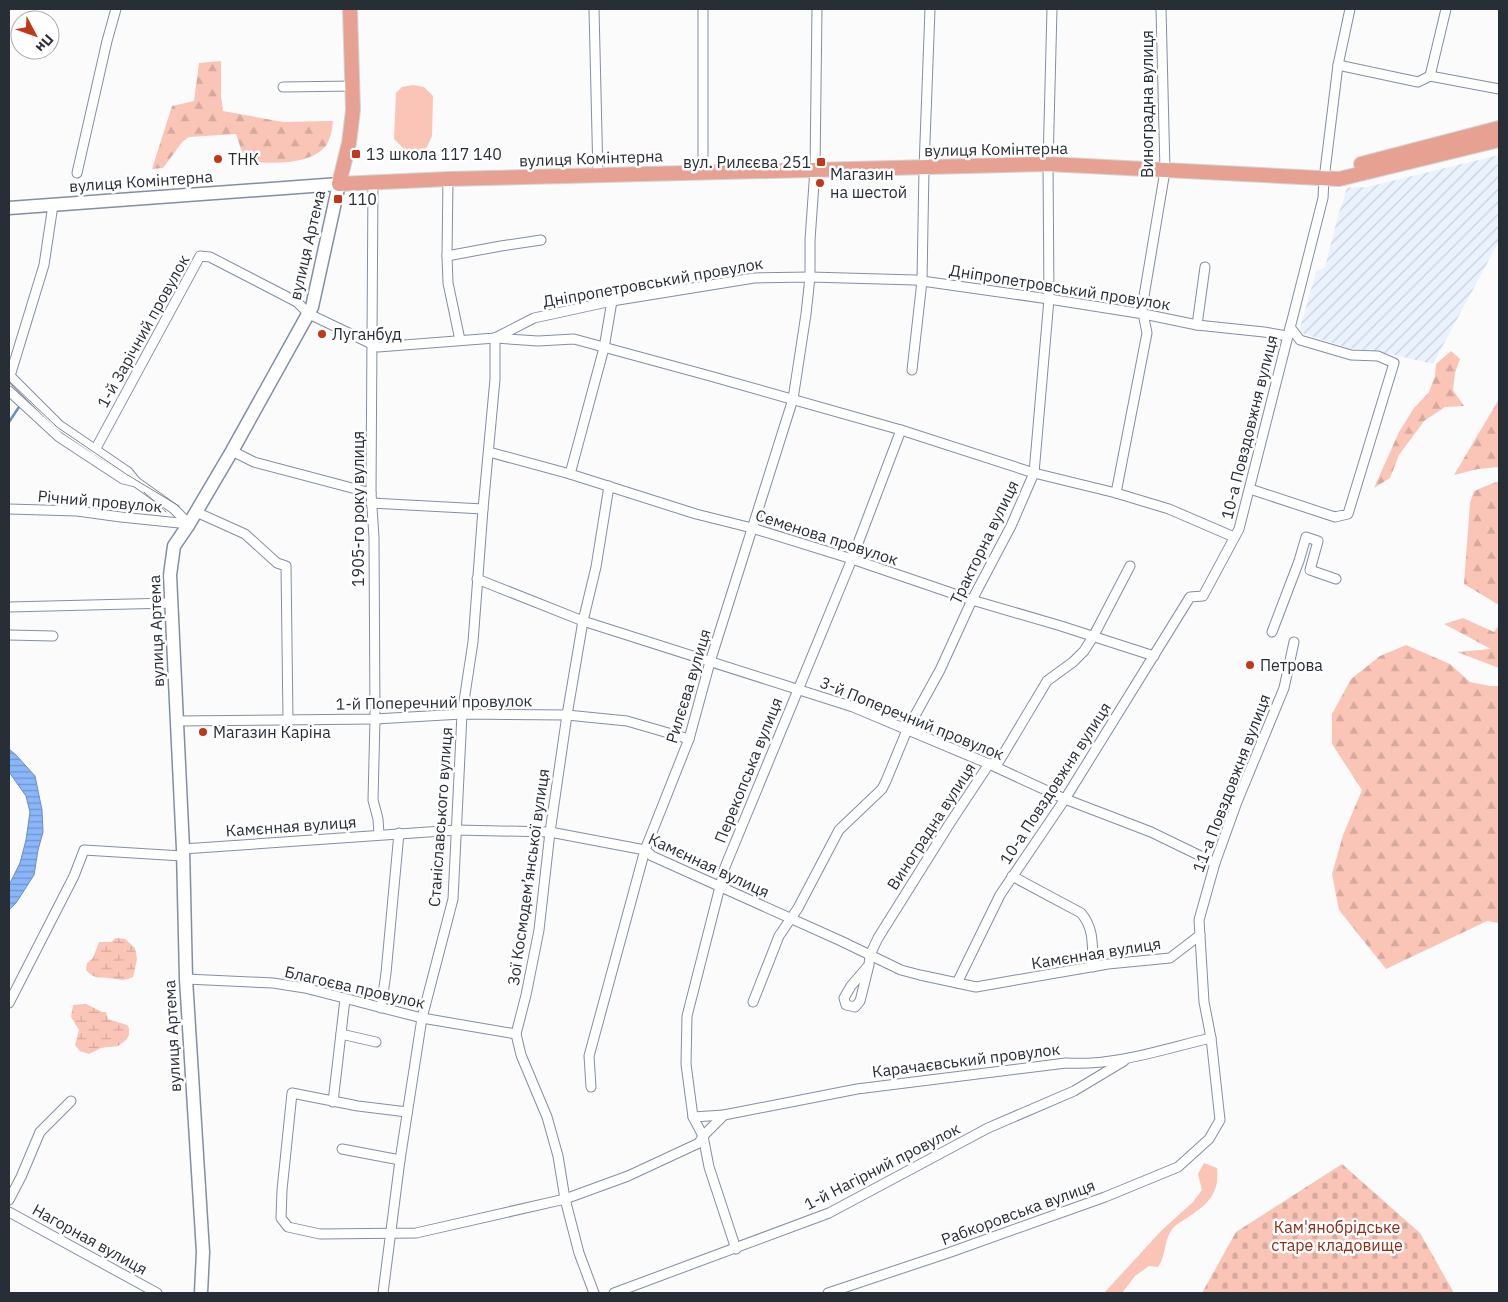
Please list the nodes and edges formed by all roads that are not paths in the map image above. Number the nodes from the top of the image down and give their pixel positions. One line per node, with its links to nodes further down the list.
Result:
1 (116, 9): 23 (street)
2 (350, 9): 13 (main road, вулиця Артема)
3 (594, 9): 24 (street)
4 (703, 9): 22 (street)
5 (817, 9): 20 (street)
6 (930, 9): 19 (street)
7 (1052, 9): 18 (street, Тракторна вулиця)
8 (1161, 9): 21 (street, Виноградна вулиця)
9 (1350, 9): 11 (street, 10-а Повздовжня вулиця)
10 (1446, 9): 12 (street)
11 (1338, 65): 12 (street); 26 (street, 10-а Повздовжня вулиця)
12 (1430, 76): 15 (street)
13 (353, 86): 14 (street); 28 (main road, вулиця Артема)
14 (283, 87)
15 (1499, 89)
16 (1499, 128): 26 (main road)
17 (1499, 140): 26 (main road, вулиця Комінтерна)
18 (1048, 164): 19 (main road, вулиця Комінтерна); 21 (main road, вулиця Комінтерна); 36 (street, Тракторна вулиця)
19 (924, 168): 20 (main road, вулиця Комінтерна); 35 (street)
20 (815, 169): 22 (main road, вулиця Комінтерна); 34 (street, Рилєєва вулиця)
21 (1165, 171): 26 (main road, вулиця Комінтерна); 39 (street, Виноградна вулиця)
22 (703, 172): 24 (main road, вулиця Комінтерна)
23 (77, 173)
24 (598, 176): 25 (main road, вулиця Комінтерна)
25 (448, 179): 27 (main road, вулиця Комінтерна); 32 (street)
26 (1324, 179): 41 (street, 10-а Повздовжня вулиця)
27 (373, 182): 28 (main road, вулиця Комінтерна); 45 (street, 1905-го року вулиця)
28 (339, 184): 29 (street, вулиця Комінтерна); 38 (street, вулиця Артема)
29 (53, 205): 30 (street, вулиця Комінтерна); 48 (street)
30 (9, 208)
31 (541, 240): 32 (street)
32 (446, 256): 44 (street)
33 (1205, 267): 40 (street)
34 (810, 277): 35 (street, Дніпропетровський провулок); 37 (street, Дніпропетровський провулок); 50 (street, Рилєєва вулиця)
35 (922, 281): 36 (street, Дніпропетровський провулок); 47 (street)
36 (1050, 299): 39 (street, Дніпропетровський провулок); 55 (street, Тракторна вулиця)
37 (612, 301): 43 (street, Дніпропетровський провулок); 46 (street)
38 (309, 314): 45 (street); 52 (street, 1-й Зарічний провулок); 53 (street, вулиця Артема)
39 (1144, 314): 40 (street, Дніпропетровський провулок); 61 (street, Виноградна вулиця)
40 (1198, 325): 42 (street, Дніпропетровський провулок)
41 (1290, 327): 42 (street, 10-а Повздовжня вулиця); 59 (street)
42 (1287, 336): 59 (street, 10-а Повздовжня вулиця)
43 (494, 338): 44 (street); 46 (street); 54 (street, Станіславського вулиця)
44 (460, 340): 45 (street)
45 (373, 344): 60 (street, 1905-го року вулиця)
46 (604, 348): 50 (street); 56 (street)
47 (912, 370)
48 (10, 376): 52 (street)
49 (9, 391): 57 (street)
50 (793, 400): 51 (street); 67 (street, Рилєєва вулиця)
51 (901, 430): 55 (street); 69 (street, Перекопська вулиця)
52 (95, 450): 57 (street)
53 (232, 450): 60 (street); 65 (street, вулиця Артема)
54 (489, 452): 56 (street, Семенова провулок); 64 (street, Станіславського вулиця)
55 (1034, 473): 61 (street); 73 (street, Тракторна вулиця)
56 (570, 474): 58 (street, Семенова провулок)
57 (136, 482): 66 (street)
58 (609, 486): 67 (street, Семенова провулок); 76 (street, Зої Космодем’янської вулиця)
59 (1250, 489): 68 (street, 10-а Повздовжня вулиця)
60 (371, 493): 62 (street, 1905-го року вулиця)
61 (1116, 493): 68 (street)
62 (371, 503): 64 (street); 87 (street, 1905-го року вулиця)
63 (9, 509): 66 (street, Річний провулок)
64 (483, 509): 71 (street, Станіславського вулиця)
65 (196, 512): 66 (street, вулиця Артема); 88 (street)
66 (189, 524): 74 (street, вулиця Артема)
67 (752, 528): 69 (street, Семенова провулок); 83 (street, Рилєєва вулиця)
68 (1234, 538): 82 (street, 10-а Повздовжня вулиця)
69 (852, 559): 73 (street, Семенова провулок); 84 (street, Перекопська вулиця)
70 (1130, 566): 80 (street, Виноградна вулиця)
71 (477, 579): 76 (street, 3-й Поперечний провулок); 85 (street, Станіславського вулиця)
72 (1336, 579): 77 (street)
73 (972, 600): 80 (street, Семенова провулок); 90 (street, Тракторна вулиця)
74 (171, 603): 75 (street); 89 (street, вулиця Артема)
75 (9, 607)
76 (583, 621): 83 (street, 3-й Поперечний провулок); 86 (street, Зої Космодем’янської вулиця)
77 (1272, 632)
78 (9, 635): 79 (street)
79 (53, 636)
80 (1093, 638): 82 (street, Семенова провулок); 92 (street, Виноградна вулиця)
81 (1294, 642): 100 (street, 11-а Повздовжня вулиця)
82 (1154, 656): 93 (street, 10-а Повздовжня вулиця)
83 (710, 662): 84 (street, 3-й Поперечний провулок); 91 (street, Рилєєва вулиця)
84 (797, 689): 90 (street, 3-й Поперечний провулок); 102 (street, Перекопська вулиця)
85 (462, 714): 86 (street, 1-й Поперечний провулок); 87 (street, 1-й Поперечний провулок); 94 (street, Станіславського вулиця)
86 (567, 715): 91 (street, 1-й Поперечний провулок); 95 (street, Зої Космодем’янської вулиця)
87 (375, 719): 88 (street, 1-й Поперечний провулок); 97 (street, 1905-го року вулиця)
88 (288, 720): 89 (street, 1-й Поперечний провулок)
89 (176, 721): 99 (street, вулиця Артема)
90 (907, 730): 92 (street, 3-й Поперечний провулок); 103 (street, Тракторна вулиця)
91 (689, 739): 98 (street, Рилєєва вулиця)
92 (989, 764): 93 (street, 3-й Поперечний провулок); 105 (street, Виноградна вулиця)
93 (1065, 799): 100 (street, 3-й Поперечний провулок); 101 (street, 10-а Повздовжня вулиця)
94 (457, 830): 95 (street, Камєнная вулиця); 96 (street, Камєнная вулиця); 114 (street, Станіславського вулиця)
95 (550, 832): 98 (street, Камєнная вулиця); 116 (street, Зої Космодем’янської вулиця)
96 (399, 833): 97 (street, Камєнная вулиця); 113 (street)
97 (379, 834): 99 (street, Камєнная вулиця)
98 (645, 850): 102 (street, Камєнная вулиця); 120 (street, Рилєєва вулиця)
99 (180, 854): 108 (street, вулиця Артема); 111 (street, Камєнная вулиця)
100 (1215, 863): 104 (street, 11-а Повздовжня вулиця)
101 (1012, 876): 107 (street); 109 (street, 10-а Повздовжня вулиця)
102 (720, 886): 103 (street, Камєнная вулиця); 125 (street, Перекопська вулиця)
103 (791, 919): 105 (street, Камєнная вулиця); 112 (street, Тракторна вулиця)
104 (1200, 935): 107 (street, Камєнная вулиця); 117 (street, 11-а Повздовжня вулиця)
105 (870, 955): 106 (street, Виноградна вулиця); 109 (street, Камєнная вулиця)
106 (869, 965)
107 (1092, 968): 109 (street, Камєнная вулиця)
108 (186, 979): 110 (street, Благоєва провулок); 136 (street, вулиця Артема)
109 (957, 983)
110 (345, 999): 113 (street, Благоєва провулок); 115 (street)
111 (10, 1000)
112 (753, 1002)
113 (381, 1008): 114 (street, Благоєва провулок)
114 (422, 1018): 116 (street, Благоєва провулок); 123 (street, Станіславського вулиця)
115 (341, 1034): 118 (street); 122 (street)
116 (516, 1034): 130 (street, Зої Космодем’янської вулиця)
117 (1211, 1038): 119 (street, Карачаєвський провулок); 127 (street, 11-а Повздовжня вулиця)
118 (376, 1042)
119 (1127, 1059): 124 (street, Карачаєвський провулок); 134 (street, 1-й Нагірний провулок)
120 (591, 1087)
121 (72, 1101): 131 (street)
122 (334, 1102): 123 (street); 133 (street)
123 (407, 1112): 129 (street, Станіславського вулиця)
124 (724, 1114): 125 (street, Карачаєвський провулок); 126 (street)
125 (693, 1117): 126 (street, Перекопська вулиця)
126 (703, 1136): 130 (street); 134 (street, Перекопська вулиця)
127 (1209, 1139): 140 (street, Рабкоровська вулиця)
128 (342, 1149): 129 (street)
129 (400, 1160): 133 (street, Станіславського вулиця)
130 (564, 1199): 133 (street); 138 (street, Зої Космодем’янської вулиця)
131 (9, 1200)
132 (9, 1212): 135 (street, Нагорная вулиця)
133 (391, 1234): 137 (street, Станіславського вулиця)
134 (736, 1249): 139 (street, 1-й Нагірний провулок)
135 (157, 1293)
136 (201, 1293)
137 (383, 1293)
138 (594, 1293)
139 (614, 1293)
140 (828, 1293)

